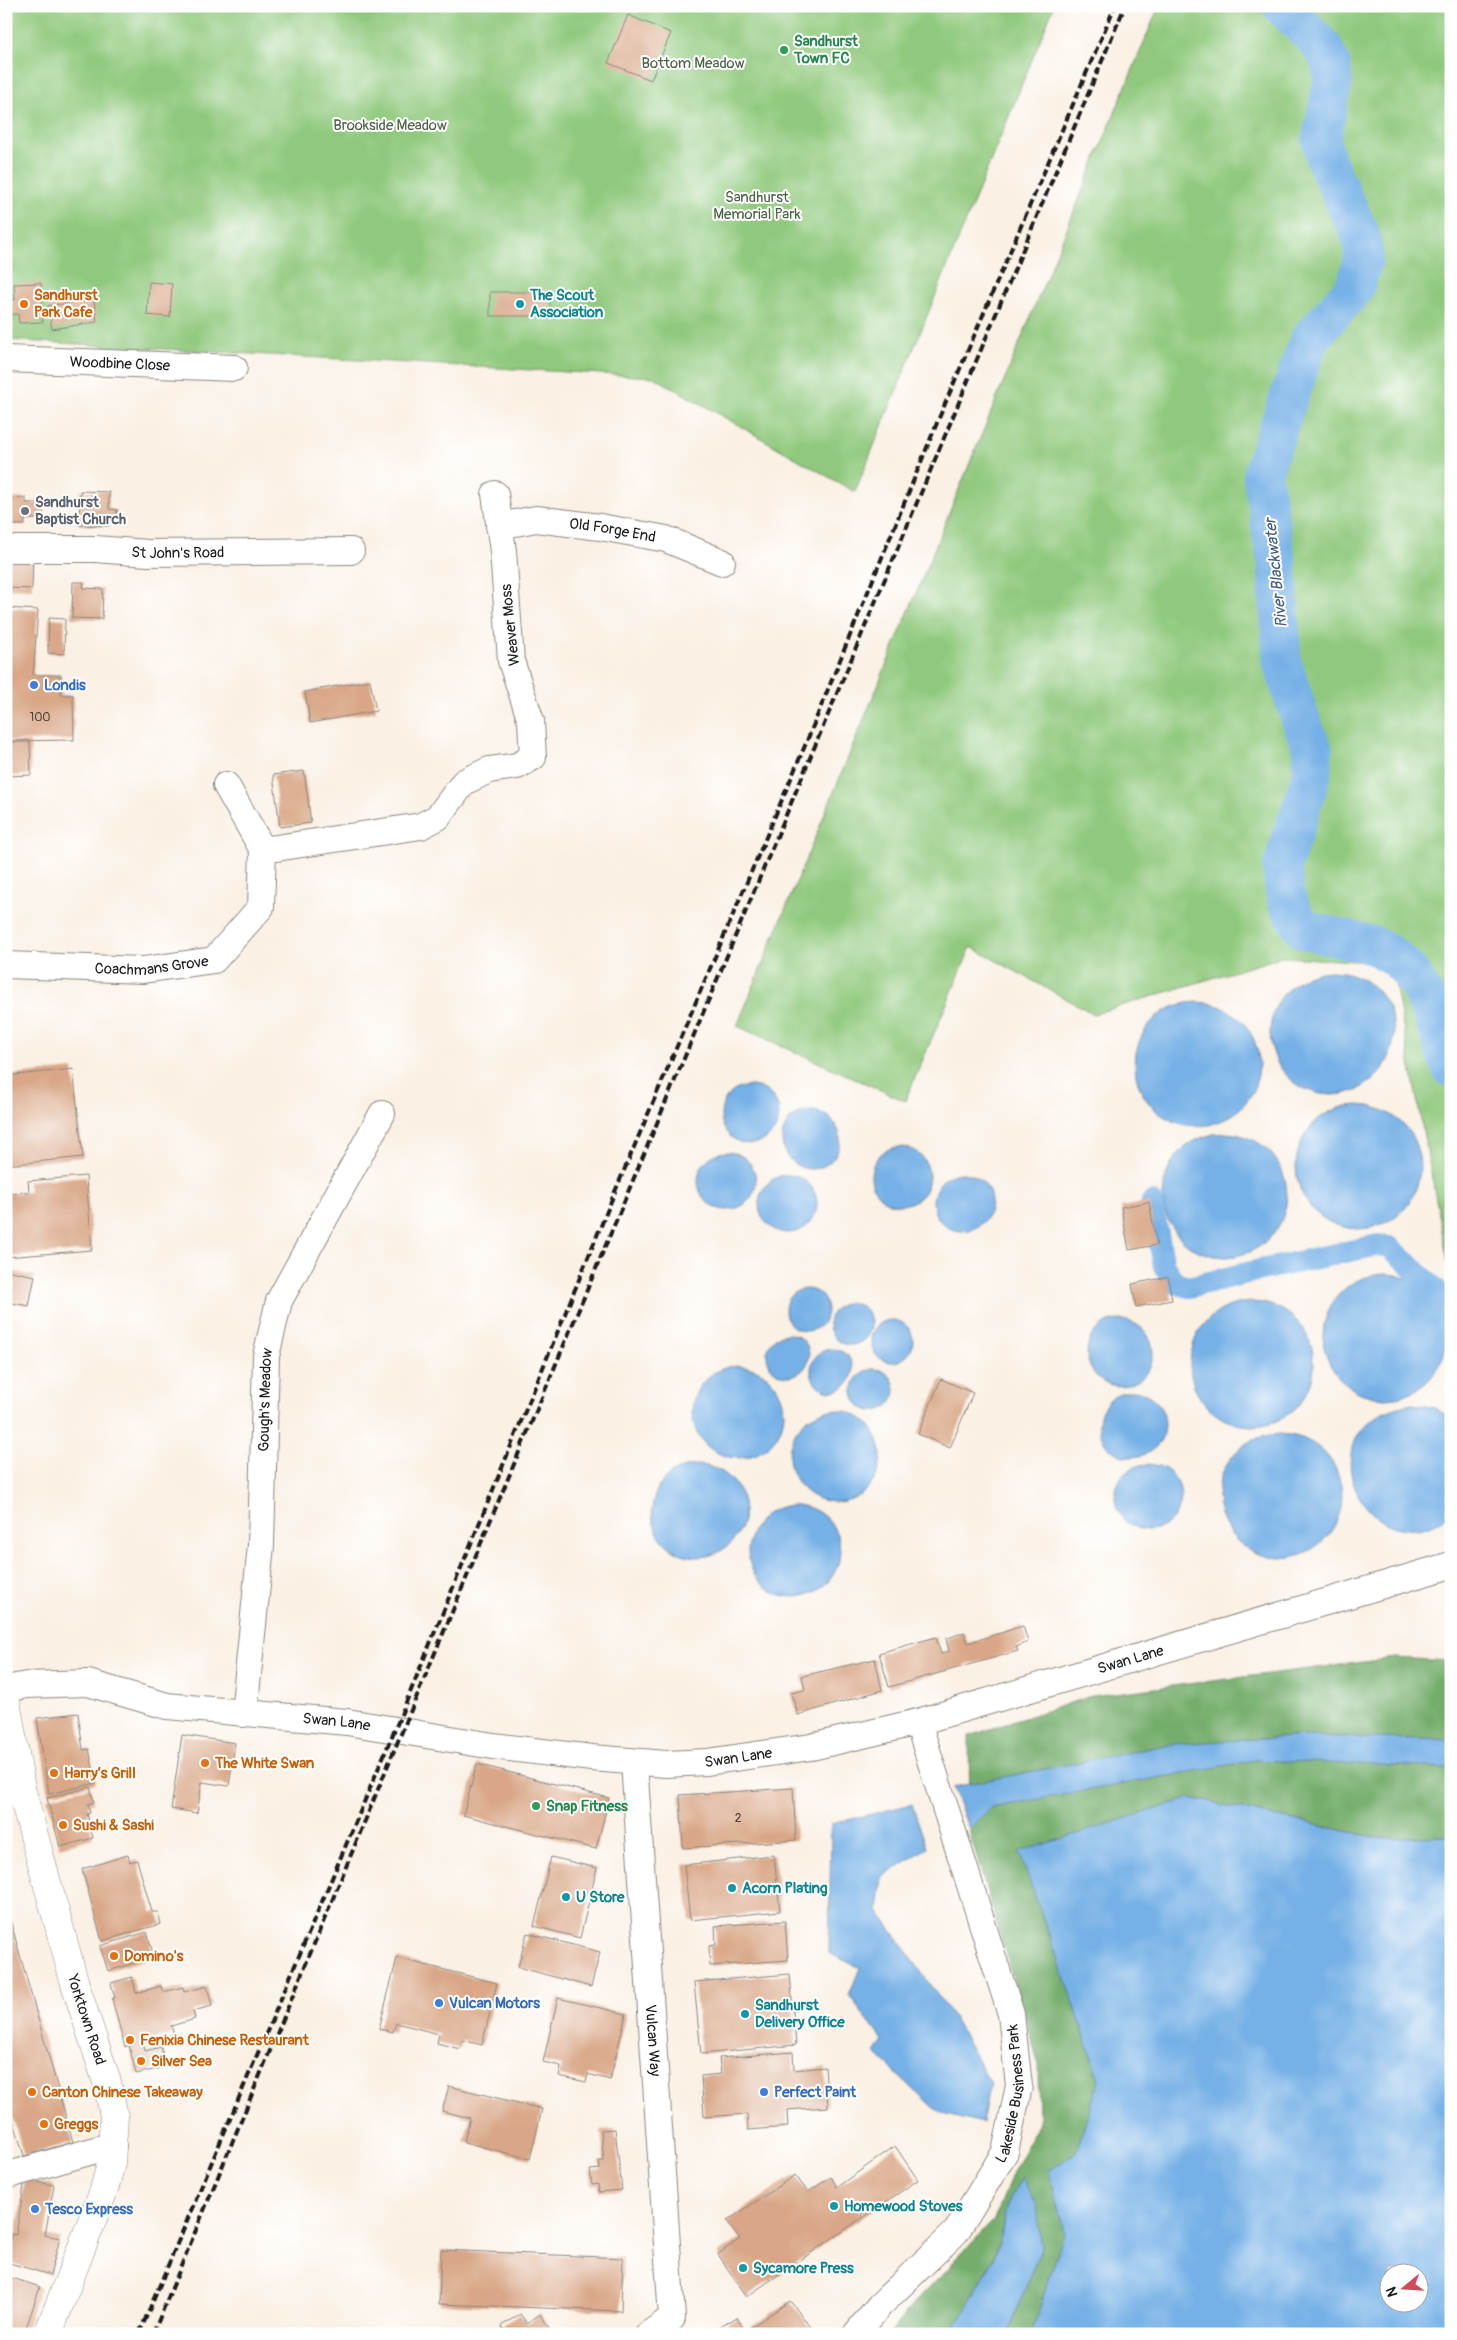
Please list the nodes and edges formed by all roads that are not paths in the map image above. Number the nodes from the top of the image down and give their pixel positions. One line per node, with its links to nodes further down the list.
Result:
1 (6, 359): 2 (street, Woodbine Close)
2 (234, 368)
3 (495, 494): 4 (street, Weaver Moss)
4 (500, 526): 7 (street, Old Forge End); 9 (street, Weaver Moss)
5 (6, 549): 6 (street, St John's Road)
6 (351, 551)
7 (722, 562)
8 (226, 785): 9 (street)
9 (263, 850): 10 (street, Coachmans Grove)
10 (6, 965)
11 (382, 1114): 15 (street, Gough's Meadow)
12 (1451, 1565): 16 (street, Swan Lane)
13 (6, 1689): 15 (street, Swan Lane)
14 (6, 1701): 18 (main road, Yorktown Road)
15 (244, 1714): 17 (street, Swan Lane)
16 (918, 1722): 17 (street, Swan Lane); 23 (street, Lakeside Business Park)
17 (634, 1762): 22 (street, Vulcan Way)
18 (14, 1790): 19 (main road, Yorktown Road)
19 (113, 2146): 20 (street); 21 (main road, Yorktown Road)
20 (9, 2175)
21 (48, 2334)
22 (649, 2334)
23 (856, 2334)

